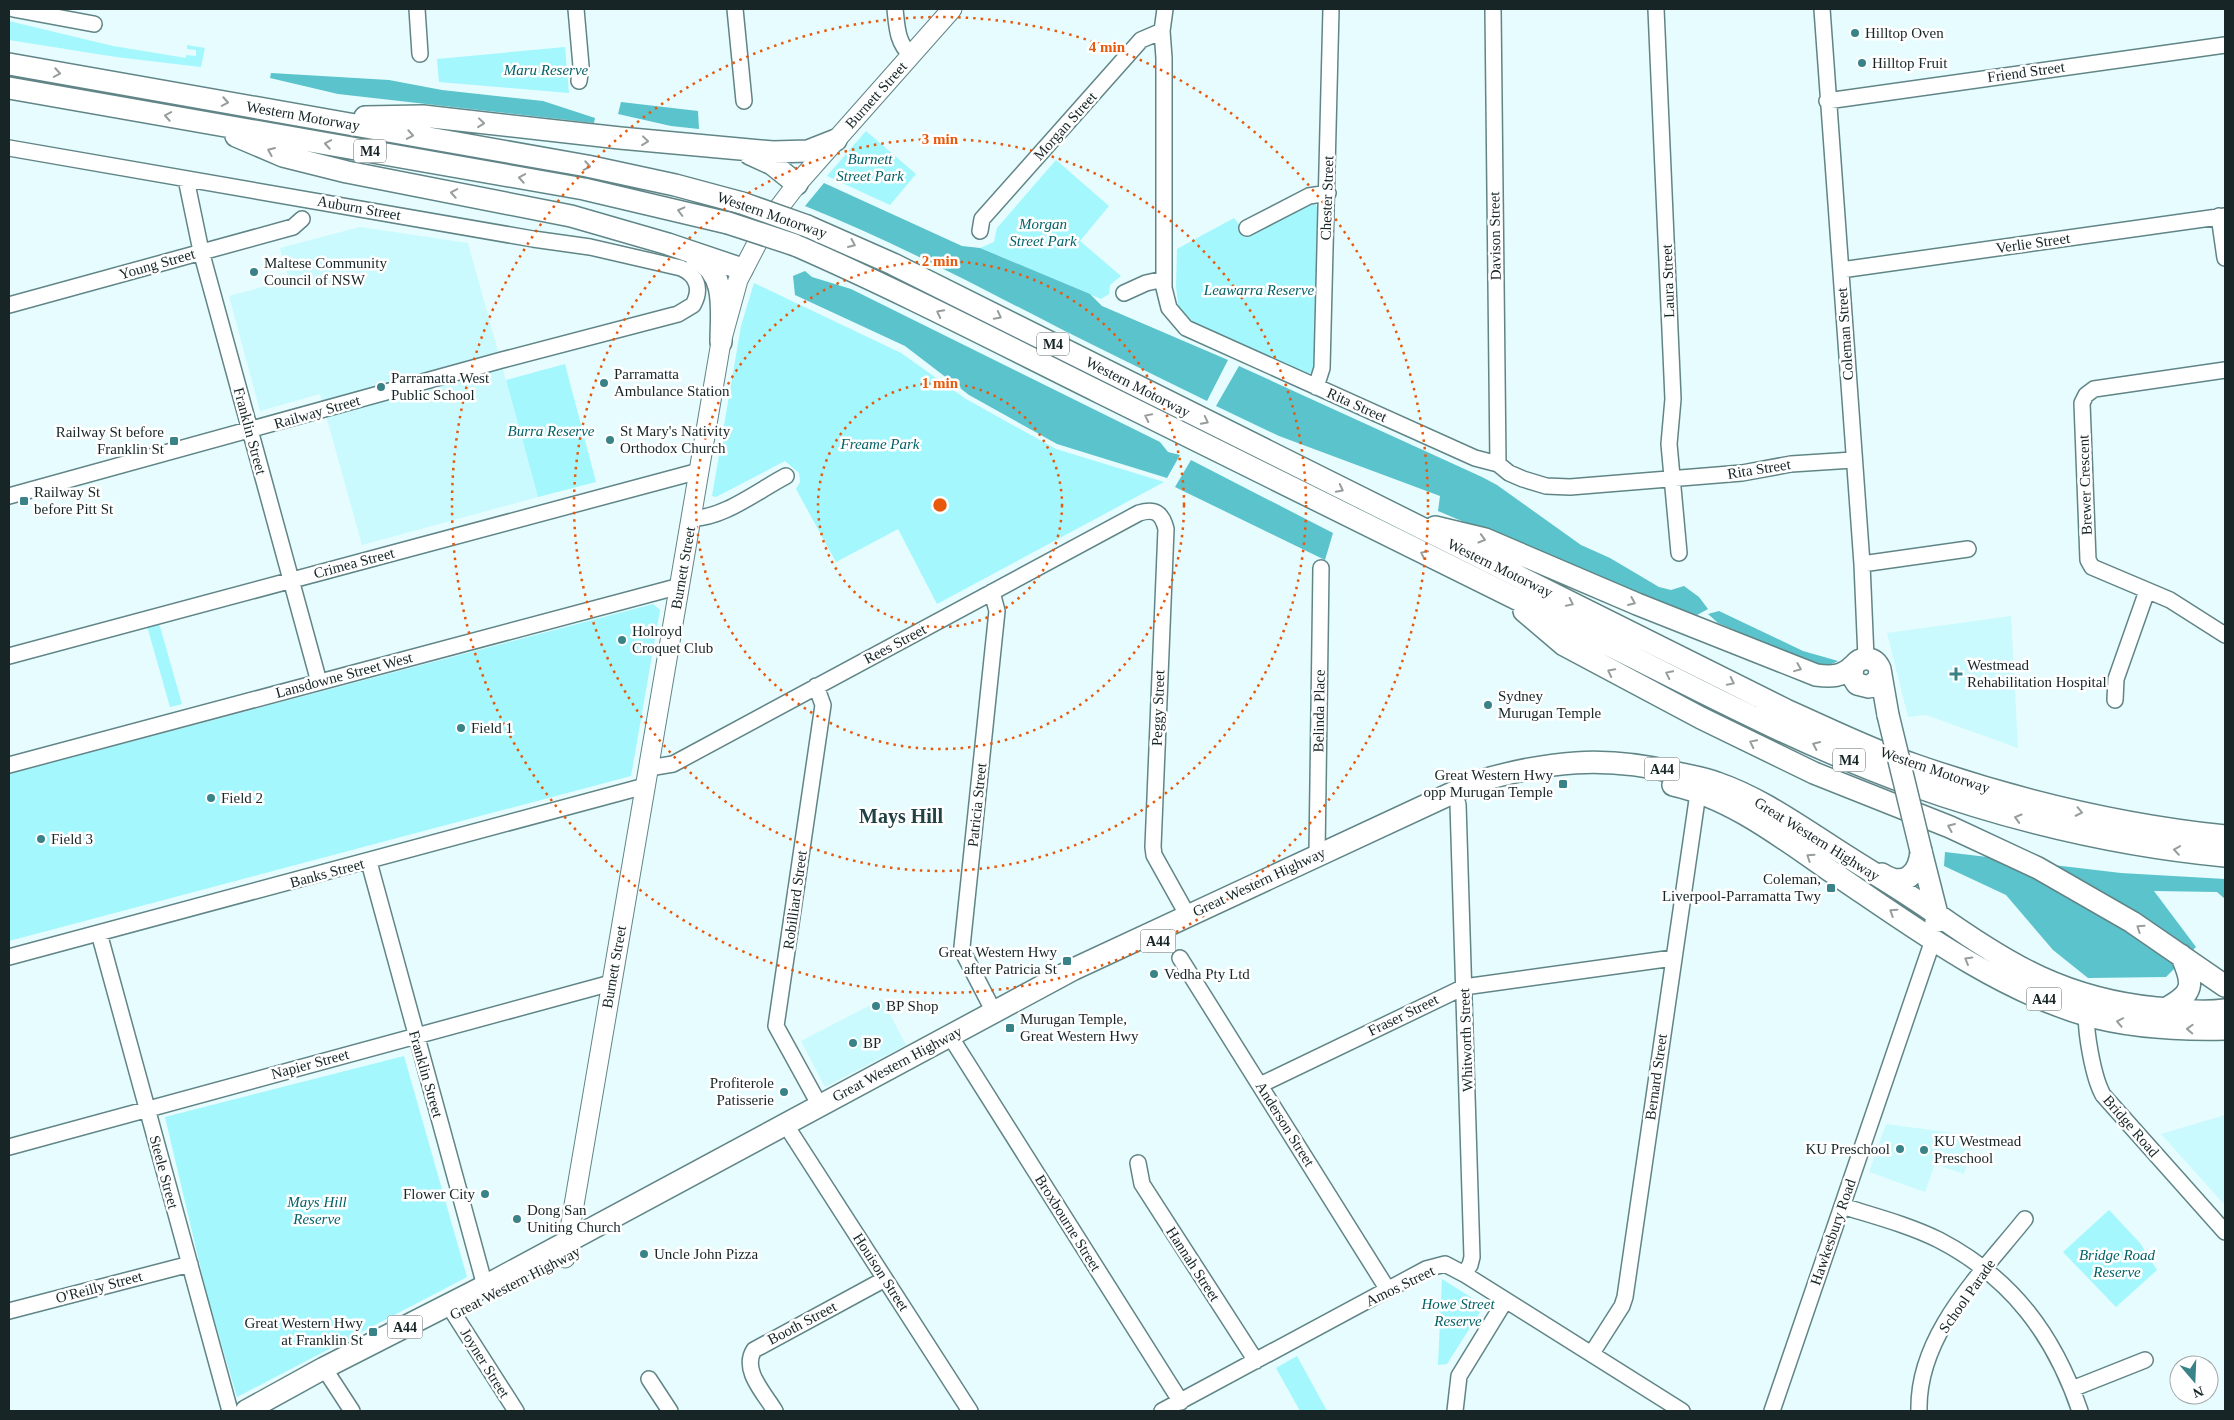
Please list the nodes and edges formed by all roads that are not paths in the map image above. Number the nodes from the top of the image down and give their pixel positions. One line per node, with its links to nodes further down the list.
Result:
1 (13, 9): 12 (street)
2 (417, 9): 15 (street)
3 (576, 9): 18 (street)
4 (736, 9): 20 (street)
5 (895, 9): 16 (street)
6 (952, 9): 16 (main road, Burnett Street)
7 (1165, 9): 13 (street, Rita Street)
8 (1330, 9): 29 (street, Chester Street)
9 (1493, 9): 48 (street, Davison Street)
10 (1656, 9): 51 (street, Laura Street)
11 (1822, 9): 21 (street, Coleman Street)
12 (94, 24)
13 (1162, 31): 33 (street, Morgan Street); 39 (street, Rita Street)
14 (2225, 45): 21 (street, Friend Street)
15 (420, 54)
16 (912, 55): 24 (main road, Burnett Street)
17 (9, 64): 22 (highway, Western Motorway / M4, one-way to 22)
18 (579, 81)
19 (9, 88): 23 (highway, Western Motorway / M4, one-way to 19)
20 (744, 101)
21 (1828, 101): 38 (street, Coleman Street)
22 (310, 117): 26 (highway, M4, one-way to 26); 55 (highway, Western Motorway / M4, one-way to 55, bridge)
23 (201, 122): 34 (highway, one-way to 23); 62 (highway, Western Motorway / M4, one-way to 23, bridge)
24 (836, 140): 26 (highway, M4); 28 (main road, Burnett Street)
25 (9, 148): 27 (street, Auburn Street)
26 (738, 150): 28 (highway, M4)
27 (186, 179): 35 (street, Franklin Street); 40 (street, Auburn Street)
28 (797, 184): 37 (main road, Burnett Street)
29 (1328, 193): 32 (street); 45 (street, Chester Street)
30 (2222, 216): 36 (street); 38 (street, Verlie Street)
31 (302, 219): 35 (street, Young Street)
32 (1247, 228)
33 (980, 231)
34 (668, 244): 37 (highway); 43 (highway)
35 (201, 252): 42 (street, Young Street); 46 (street, Franklin Street)
36 (2225, 258)
37 (742, 270): 43 (main road, Burnett Street)
38 (1841, 270): 47 (street, Coleman Street)
39 (1164, 279): 41 (street); 45 (street, Rita Street)
40 (698, 289): 46 (street, Railway Street)
41 (1124, 293)
42 (9, 305)
43 (721, 342): 49 (main road, Burnett Street)
44 (2225, 370): 63 (street, Brewer Crescent)
45 (1316, 387): 48 (street, Rita Street)
46 (250, 431): 52 (street, Railway Street); 60 (street, Franklin Street)
47 (1853, 460): 51 (street, Rita Street); 58 (street, Coleman Street)
48 (1498, 464): 51 (street, Rita Street)
49 (699, 471): 54 (main road, Burnett Street); 60 (street, Crimea Street)
50 (786, 476): 54 (street)
51 (1674, 479): 57 (street, Laura Street)
52 (9, 496)
53 (1139, 512): 64 (street, Rees Street); 84 (street, Peggy Street)
54 (691, 518): 61 (main road, Burnett Street)
55 (1401, 519): 67 (highway, M4, one-way to 67); 77 (highway, Western Motorway / M4, one-way to 77)
56 (1968, 549): 58 (street)
57 (1679, 553)
58 (1862, 564): 67 (street, Coleman Street)
59 (1321, 568): 79 (street, Belinda Place)
60 (290, 579): 66 (street, Crimea Street); 68 (street, Franklin Street)
61 (680, 586): 68 (street, Lansdowne Street West); 73 (main road, Burnett Street)
62 (1499, 590): 80 (highway, Western Motorway / M4, one-way to 62); 87 (highway, M4, one-way to 62)
63 (2147, 591): 65 (street, Brewer Crescent); 70 (street)
64 (992, 592): 69 (street, Rees Street); 97 (street, Patricia Street)
65 (2225, 635)
66 (9, 656)
67 (1866, 665): 71 (highway, Coleman Street); 71 (highway, Coleman Street)
68 (319, 682): 72 (street, Lansdowne Street West)
69 (816, 686): 73 (street, Rees Street); 102 (street, Robilliard Street)
70 (2115, 700)
71 (1888, 715): 78 (highway, Coleman Street, bridge)
72 (9, 765)
73 (649, 768): 74 (main road, Burnett Street)
74 (645, 786): 82 (street, Banks Street); 91 (main road, Burnett Street)
75 (1698, 793): 76 (highway, Great Western Highway / A44); 86 (highway, Great Western Highway / A44, one-way to 75); 90 (street, Bernard Street)
76 (1458, 804): 93 (street, Whitworth Street); 100 (highway, Great Western Highway / A44)
77 (2225, 836)
78 (1921, 851): 81 (highway); 83 (highway, Coleman Street)
79 (1317, 854): 81 (highway, Great Western Highway / A44); 84 (highway, Great Western Highway / A44)
80 (2225, 856)
81 (1854, 861): 83 (highway, Great Western Highway / A44)
82 (368, 862): 85 (street, Banks Street); 99 (street, Franklin Street)
83 (1937, 914): 86 (highway, Coleman Street); 94 (highway, Great Western Highway / A44)
84 (1188, 916): 97 (highway, Great Western Highway / A44)
85 (99, 933): 88 (street, Banks Street); 103 (street, Steele Street)
86 (1933, 940): 94 (highway, Great Western Highway / A44, one-way to 86); 107 (street, Hawkesbury Road)
87 (2181, 955): 92 (highway); 95 (highway)
88 (9, 957)
89 (1180, 958): 101 (street, Anderson Street)
90 (1673, 958): 93 (street, Fraser Street); 120 (street, Bernard Street)
91 (611, 983): 99 (street, Napier Street); 110 (main road, Burnett Street)
92 (2225, 986)
93 (1464, 987): 101 (street, Fraser Street); 113 (street, Whitworth Street)
94 (2088, 1006): 95 (highway, Great Western Highway / A44); 98 (highway, Great Western Highway / A44, one-way to 94); 109 (street, Bridge Road)
95 (2165, 1009): 96 (highway, Great Western Highway / A44)
96 (2225, 1010)
97 (994, 1012): 102 (highway, Great Western Highway / A44)
98 (2225, 1029)
99 (416, 1036): 103 (street, Napier Street); 115 (street, Franklin Street)
100 (955, 1044): 104 (highway, Great Western Highway / A44); 126 (street, Broxbourne Street)
101 (1260, 1084): 116 (street, Anderson Street)
102 (820, 1106): 110 (highway, Great Western Highway / A44)
103 (147, 1110): 105 (street, Napier Street); 111 (street, Steele Street)
104 (791, 1133): 110 (highway, Great Western Highway / A44); 114 (street, Houison Street)
105 (9, 1147)
106 (1138, 1163): 122 (street, Hannah Street)
107 (1842, 1206): 112 (street); 138 (street, Hawkesbury Road)
108 (2025, 1219): 112 (street, School Parade)
109 (2223, 1226)
110 (566, 1250): 115 (highway, Great Western Highway / A44); 119 (highway, Great Western Highway / A44)
111 (190, 1264): 118 (street, O'Reilly Street); 127 (street, Steele Street)
112 (1984, 1270): 125 (street); 139 (street, School Parade)
113 (1464, 1274): 116 (street, Amos Street); 117 (street, Amos Street)
114 (885, 1279): 133 (street, Booth Street); 134 (street, Houison Street)
115 (485, 1286): 123 (highway, Great Western Highway / A44)
116 (1388, 1290): 122 (street, Amos Street)
117 (1505, 1301): 120 (street, Amos Street); 136 (street)
118 (9, 1311)
119 (454, 1314): 123 (highway, Great Western Highway / A44); 131 (street, Joyner Street)
120 (1592, 1354): 137 (street, Amos Street)
121 (2145, 1360): 125 (street)
122 (1256, 1361): 126 (street, Amos Street)
123 (328, 1374): 128 (highway, Great Western Highway / A44); 129 (highway, Great Western Highway / A44); 130 (street)
124 (649, 1379): 132 (street)
125 (2072, 1389): 140 (street)
126 (1181, 1402): 135 (street, Amos Street)
127 (230, 1411)
128 (246, 1411)
129 (274, 1411)
130 (352, 1411)
131 (516, 1411)
132 (670, 1411)
133 (776, 1411)
134 (970, 1411)
135 (1162, 1411)
136 (1454, 1411)
137 (1682, 1411)
138 (1772, 1411)
139 (1919, 1411)
140 (2080, 1411)

